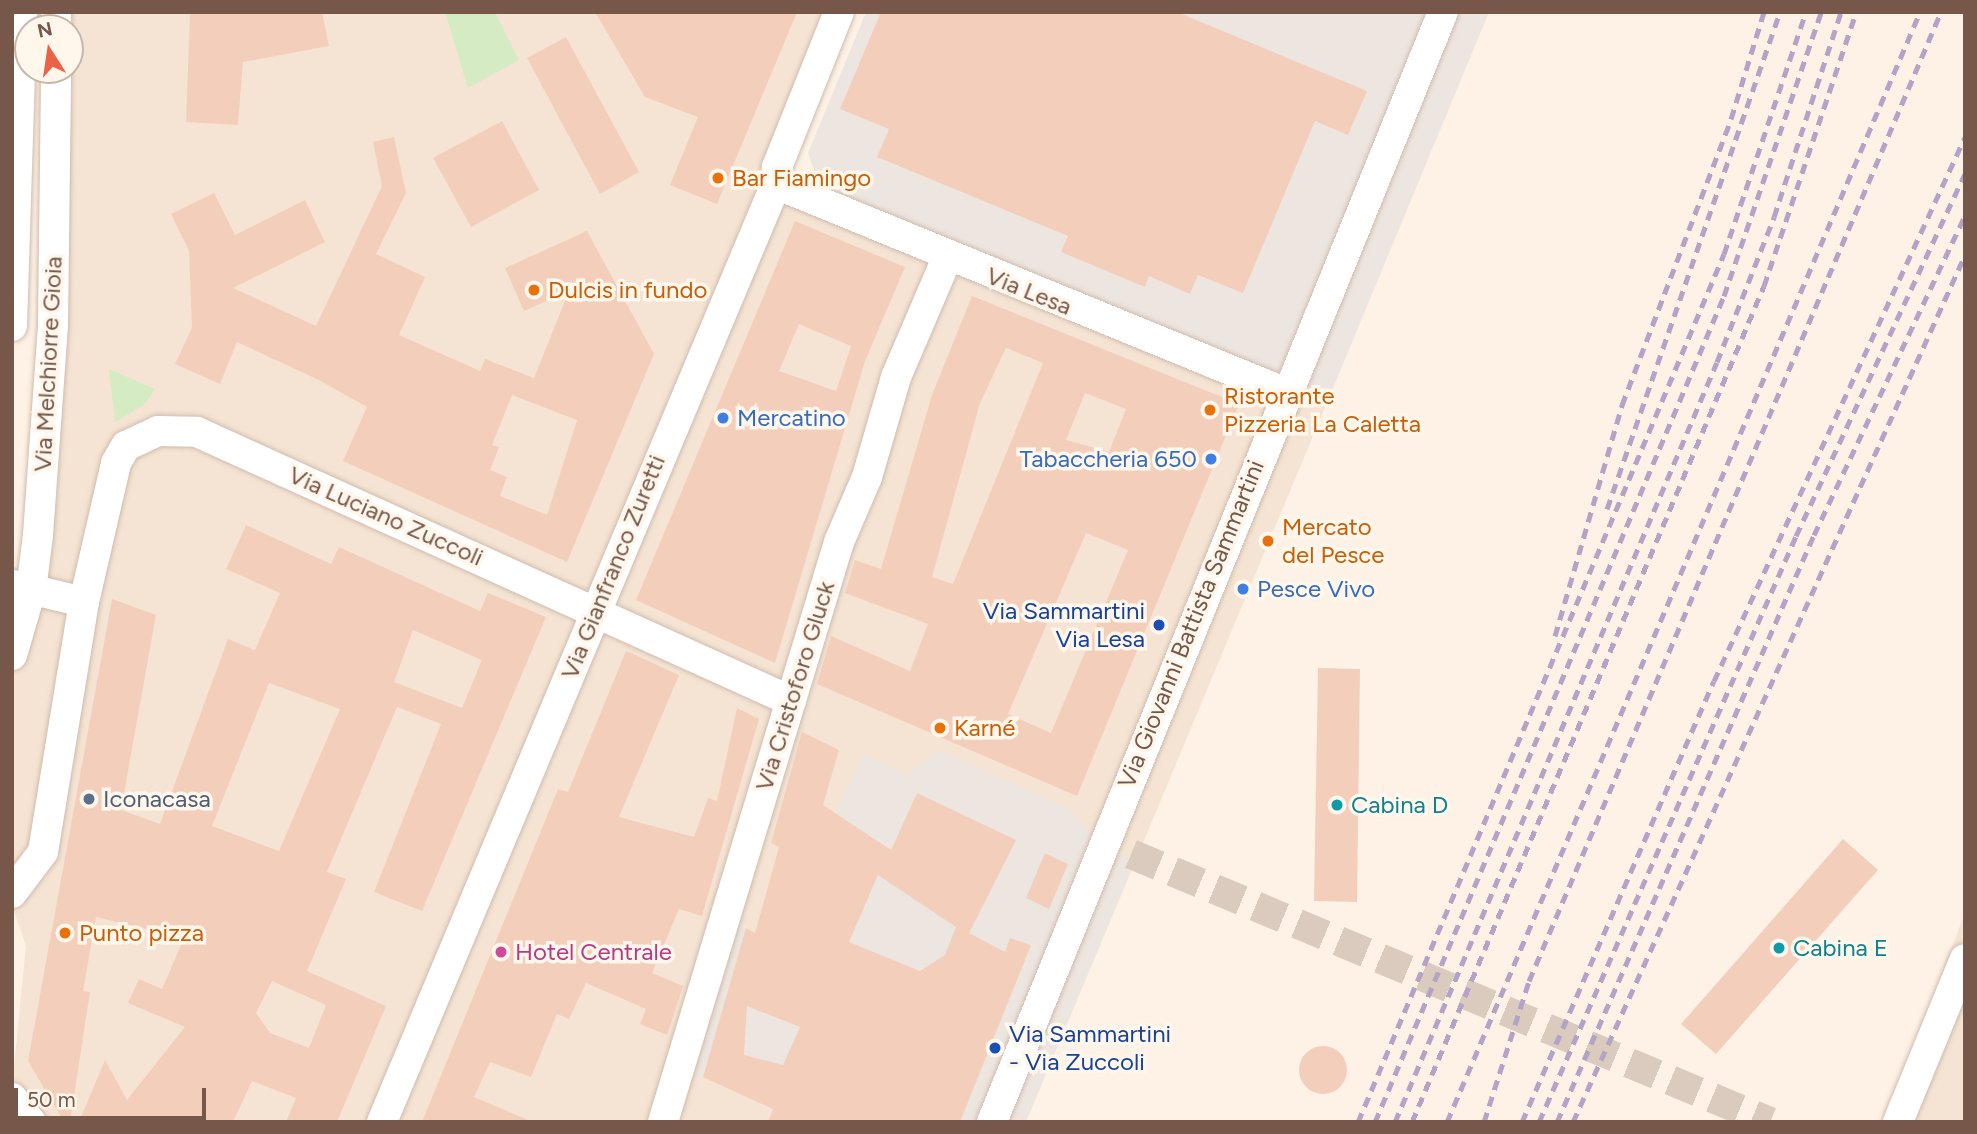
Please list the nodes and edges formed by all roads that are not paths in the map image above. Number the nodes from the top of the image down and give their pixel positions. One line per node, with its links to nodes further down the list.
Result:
1 (22, 12): 7 (street, Via Melchiorre Gioia)
2 (839, 12): 5 (street, Via Gianfranco Zuretti)
3 (1443, 12): 8 (street, Via Giovanni Battista Sammartini)
4 (56, 84): 9 (street, Via Melchiorre Gioia)
5 (776, 184): 6 (street, Via Lesa); 11 (street, Via Gianfranco Zuretti)
6 (947, 258): 8 (street, Via Lesa); 13 (street, Via Cristoforo Gluck)
7 (12, 324)
8 (1284, 392): 20 (street, Via Giovanni Battista Sammartini)
9 (22, 587): 10 (street); 12 (street, Via Melchiorre Gioia)
10 (84, 602): 11 (street, Via Luciano Zuccoli); 14 (street)
11 (595, 609): 13 (street, Via Luciano Zuccoli); 18 (street, Via Gianfranco Zuretti)
12 (12, 655)
13 (790, 701): 19 (street, Via Cristoforo Gluck)
14 (12, 893)
15 (1965, 958): 21 (street)
16 (12, 1098): 17 (street)
17 (31, 1122)
18 (383, 1122)
19 (663, 1122)
20 (992, 1122)
21 (1898, 1122)

